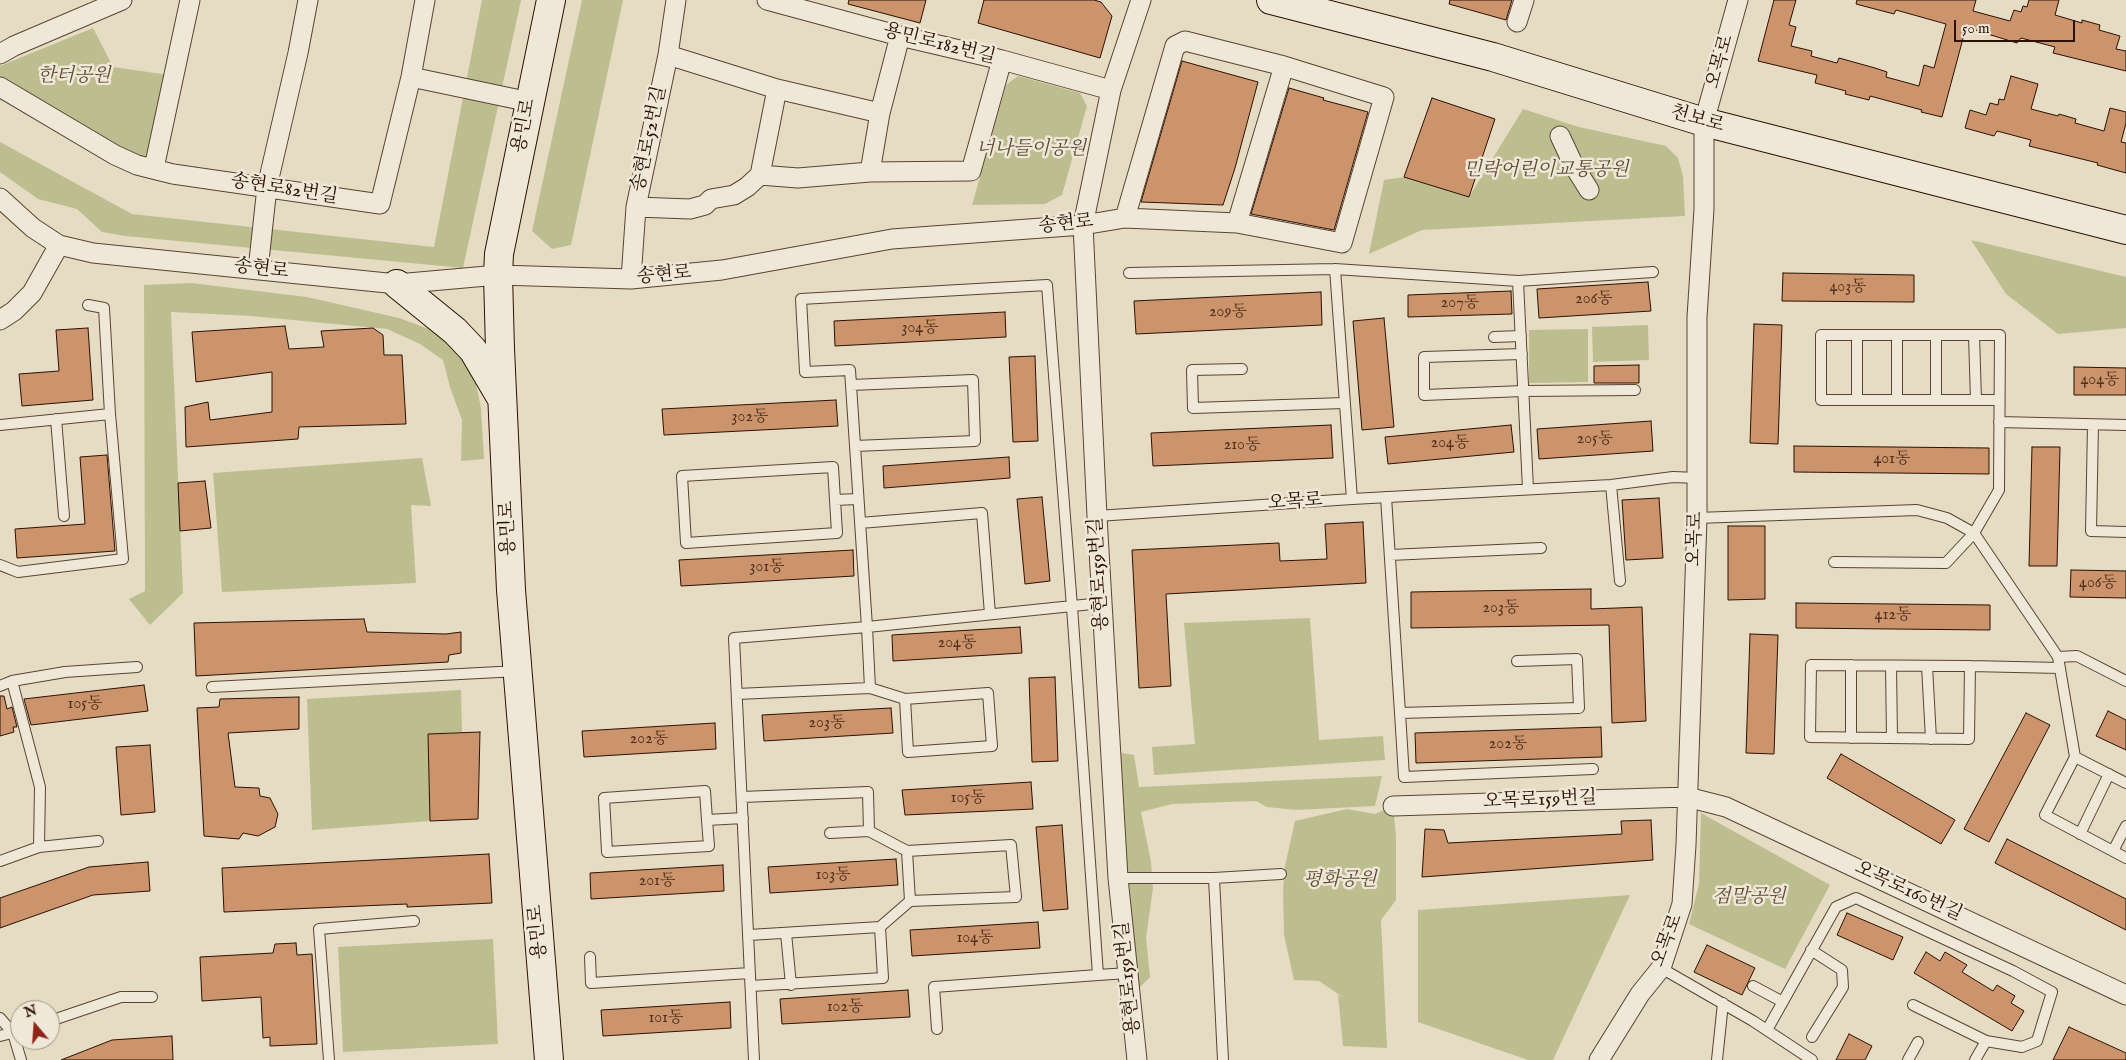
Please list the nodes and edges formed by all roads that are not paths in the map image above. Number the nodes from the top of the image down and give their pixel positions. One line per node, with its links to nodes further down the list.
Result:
1 (122, 0): 14 (street)
2 (190, 0): 26 (street)
3 (308, 0): 29 (street)
4 (425, 0): 18 (street, 송현로82번길)
5 (551, 0): 22 (main road, 용민로)
6 (676, 0): 15 (street, 송현로52번길)
7 (768, 0): 13 (street, 용민로182번길)
8 (1141, 0): 21 (street, 용현로159번길)
9 (1271, 0): 24 (main road, 천보로)
10 (1524, 0): 12 (street)
11 (1738, 0): 24 (street, 오목로)
12 (1517, 22)
13 (900, 36): 16 (street, 용민로182번길); 23 (street)
14 (0, 54)
15 (668, 55): 20 (street); 32 (street, 송현로52번길)
16 (1002, 60): 21 (street, 용민로182번길); 27 (street)
17 (1284, 66): 33 (street); 34 (street); 34 (street, 송현로)
18 (411, 77): 22 (street); 29 (street, 송현로82번길)
19 (0, 87): 26 (street, 송현로82번길)
20 (777, 89): 23 (street); 28 (street)
21 (1111, 90): 35 (street, 용현로159번길)
22 (530, 102): 42 (main road, 용민로)
23 (880, 113): 27 (street)
24 (1704, 122): 36 (main road, 천보로); 73 (street, 오목로)
25 (1560, 136): 30 (street)
26 (154, 168): 29 (street, 송현로82번길)
27 (870, 172): 28 (street)
28 (760, 174): 32 (street)
29 (267, 187): 39 (street)
30 (1590, 190)
31 (0, 198): 37 (street, 송현로)
32 (636, 207): 43 (street, 송현로52번길)
33 (1125, 218): 34 (street, 송현로); 35 (street, 송현로)
34 (1237, 223)
35 (1084, 225): 43 (street, 송현로); 81 (street, 용현로159번길)
36 (2126, 230)
37 (59, 245): 39 (street, 송현로); 47 (street)
38 (1336, 269): 41 (lane); 44 (lane); 65 (lane)
39 (258, 270): 45 (street, 송현로)
40 (1653, 272): 44 (lane)
41 (1129, 273)
42 (498, 275): 43 (street, 송현로); 45 (street, 송현로); 64 (main road, 용민로)
43 (631, 280)
44 (1518, 282): 51 (lane)
45 (398, 284): 64 (main road)
46 (88, 305): 66 (lane)
47 (0, 320)
48 (1857, 335): 49 (lane); 59 (lane); 59 (lane)
49 (1897, 335): 52 (lane); 60 (lane)
50 (1974, 335): 52 (lane); 62 (lane); 63 (lane)
51 (1521, 336): 53 (lane); 54 (lane)
52 (1936, 336): 61 (lane)
53 (1494, 337)
54 (1522, 354): 58 (lane); 58 (lane)
55 (1242, 369): 65 (lane)
56 (851, 385): 72 (lane); 72 (lane); 92 (lane)
57 (1634, 390): 58 (lane)
58 (1523, 391): 75 (lane)
59 (1857, 400): 60 (lane)
60 (1897, 400): 61 (lane)
61 (1936, 400): 62 (lane)
62 (1976, 400): 63 (lane)
63 (1999, 400): 68 (lane)
64 (504, 403): 103 (main road, 용민로)
65 (1344, 403): 78 (lane)
66 (110, 414): 67 (lane); 89 (lane)
67 (56, 419): 69 (lane); 80 (lane)
68 (1999, 422): 70 (lane); 85 (lane)
69 (0, 425)
70 (2094, 425): 71 (lane); 84 (lane)
71 (2126, 425)
72 (855, 446): 77 (lane)
73 (1698, 478): 74 (lane, 오목로); 82 (street, 오목로)
74 (1611, 485): 75 (lane, 오목로); 90 (lane)
75 (1528, 489): 76 (lane, 오목로)
76 (1386, 497): 78 (lane, 오목로); 87 (lane)
77 (858, 499): 79 (lane); 83 (lane)
78 (1352, 499): 81 (lane, 오목로)
79 (835, 500): 79 (lane)
80 (64, 516)
81 (1097, 516): 91 (street, 용현로159번길)
82 (1696, 518): 85 (lane); 120 (street, 오목로)
83 (860, 523): 93 (lane); 94 (lane)
84 (2126, 532)
85 (1974, 534): 88 (lane); 95 (lane)
86 (1541, 548): 87 (lane)
87 (1390, 555): 111 (lane)
88 (1834, 562)
89 (0, 565)
90 (1620, 581)
91 (1102, 603): 92 (lane); 135 (street, 용현로159번길)
92 (1072, 607): 93 (lane); 147 (lane)
93 (990, 614): 94 (lane)
94 (867, 627): 108 (lane); 109 (lane)
95 (2058, 657): 102 (lane); 105 (lane)
96 (1516, 661): 111 (lane)
97 (1851, 665): 98 (lane); 112 (lane); 112 (lane)
98 (1891, 666): 99 (lane); 113 (lane)
99 (1927, 666): 100 (lane); 114 (lane)
100 (1970, 666): 102 (lane); 114 (lane)
101 (137, 667): 104 (lane)
102 (2060, 668): 115 (lane)
103 (518, 671): 107 (lane); 165 (main road, 용민로)
104 (12, 681): 106 (lane); 129 (lane)
105 (2126, 681)
106 (0, 686)
107 (212, 687)
108 (870, 688): 109 (lane); 110 (lane)
109 (737, 694): 119 (lane)
110 (905, 699): 110 (lane)
111 (1400, 713): 116 (lane)
112 (1851, 738): 113 (lane)
113 (1892, 738): 114 (lane)
114 (1931, 739)
115 (2075, 757): 117 (lane); 127 (lane)
116 (1593, 769)
117 (2109, 774): 118 (lane); 127 (lane)
118 (2126, 783)
119 (742, 797): 122 (lane); 125 (lane)
120 (1687, 797): 121 (street, 오목로159번길); 144 (street, 오목로); 151 (street, 오목로160번길)
121 (1393, 806)
122 (743, 818): 123 (lane); 141 (lane)
123 (707, 820): 123 (lane)
124 (2126, 826): 131 (lane)
125 (869, 831): 126 (lane); 130 (lane)
126 (830, 833)
127 (2080, 834): 131 (lane)
128 (98, 841): 129 (lane)
129 (39, 847): 133 (lane)
130 (907, 851): 137 (lane); 137 (lane)
131 (2113, 851): 132 (lane)
132 (2126, 858)
133 (0, 861)
134 (1281, 874): 136 (lane)
135 (1118, 878): 136 (lane); 146 (street, 용현로159번길)
136 (1214, 878): 168 (lane)
137 (910, 901): 139 (lane)
138 (414, 921): 164 (lane)
139 (880, 927): 140 (lane); 148 (lane)
140 (786, 933): 141 (lane); 148 (lane)
141 (748, 935): 145 (lane)
142 (1811, 950): 153 (lane); 161 (lane); 162 (lane)
143 (590, 957): 145 (lane)
144 (1661, 968): 154 (lane); 169 (street, 오목로)
145 (750, 973): 149 (lane)
146 (1128, 973): 147 (lane); 167 (street, 용현로159번길)
147 (1098, 975): 159 (lane)
148 (791, 984): 149 (lane)
149 (751, 986): 166 (lane)
150 (1753, 986): 153 (lane)
151 (2126, 995)
152 (152, 997): 157 (lane)
153 (1782, 1002): 160 (lane)
154 (1723, 1003): 160 (lane); 170 (lane)
155 (1913, 1005): 162 (lane)
156 (0, 1018): 158 (lane)
157 (60, 1018)
158 (10, 1027)
159 (937, 1028)
160 (1767, 1030): 171 (lane)
161 (1812, 1037)
162 (1986, 1041): 173 (lane)
163 (1918, 1042): 172 (lane)
164 (329, 1060)
165 (549, 1060)
166 (754, 1060)
167 (1138, 1060)
168 (1222, 1060)
169 (1599, 1060)
170 (1717, 1060)
171 (1812, 1060)
172 (1908, 1060)
173 (1975, 1060)

